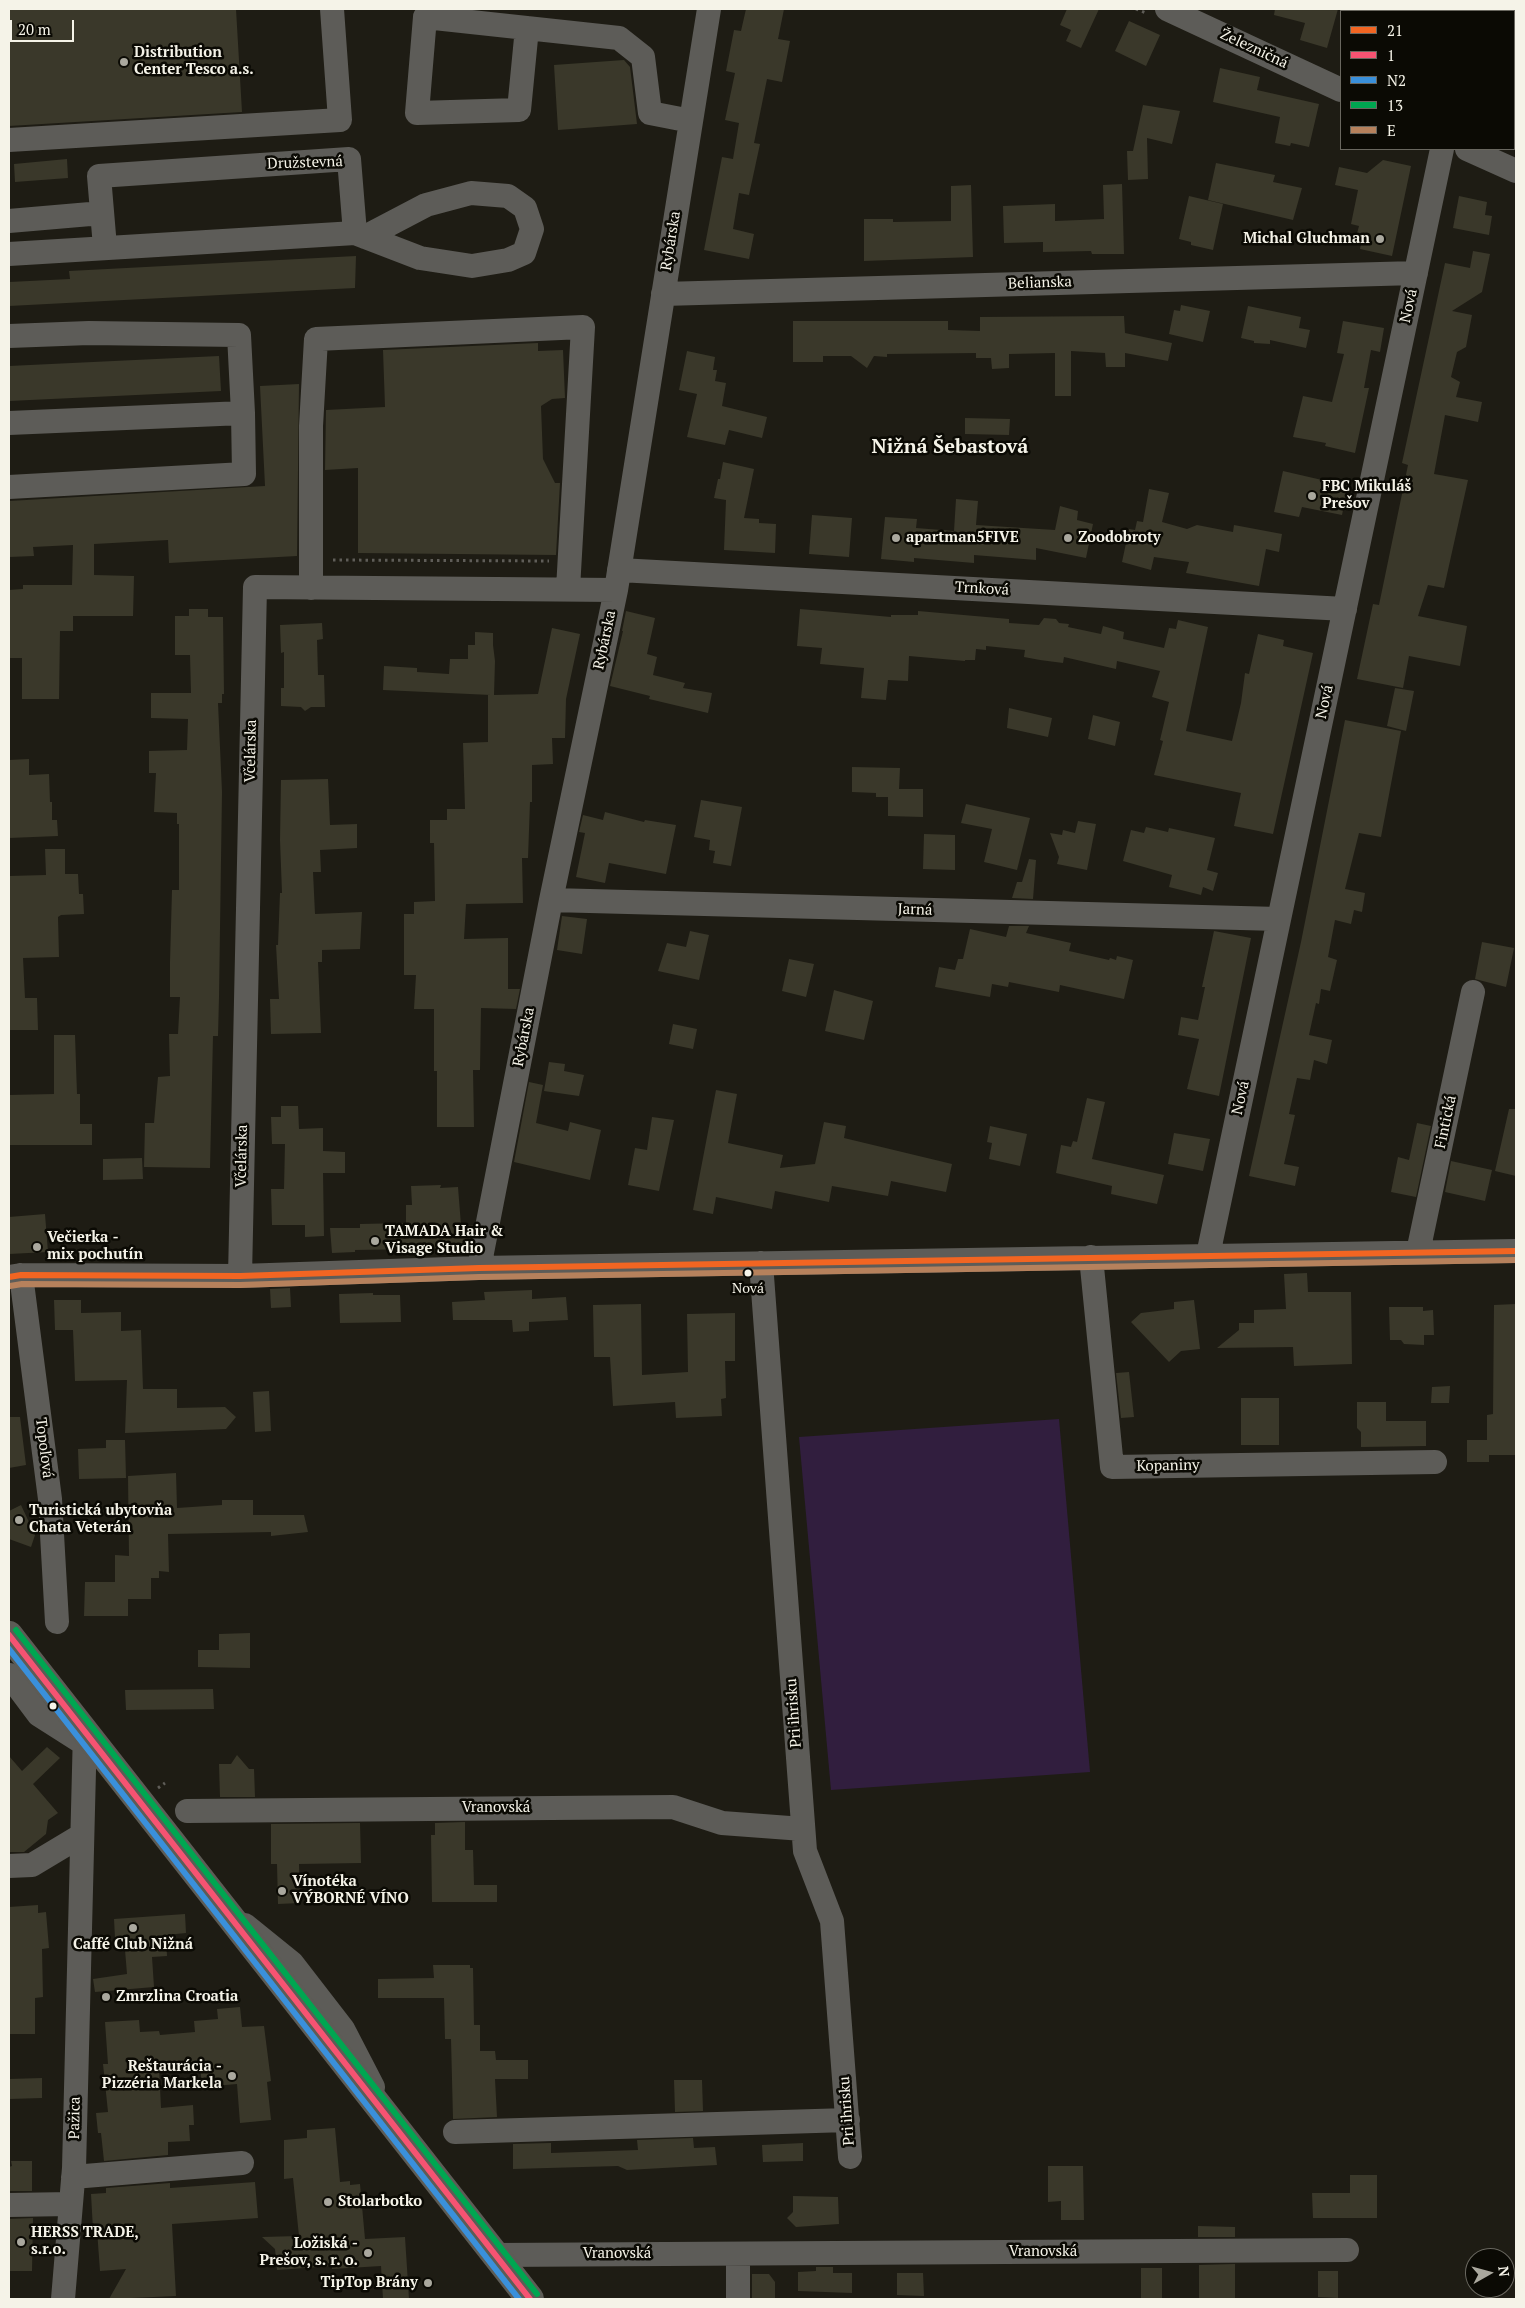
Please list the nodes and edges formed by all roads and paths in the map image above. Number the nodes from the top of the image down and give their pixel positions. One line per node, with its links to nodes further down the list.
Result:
1 (332, 9): 7 (street)
2 (708, 9): 6 (street, Rybárska)
3 (1167, 9): 5 (street, Železničná)
4 (527, 28): 4 (street); 6 (street)
5 (1340, 90)
6 (691, 121): 17 (street, Rybárska)
7 (9, 140)
8 (1442, 150): 16 (street, Nová)
9 (1469, 150): 10 (street)
10 (1516, 171)
11 (102, 213): 12 (street); 13 (street, Družstevná); 14 (street, Družstevná)
12 (9, 221)
13 (360, 235): 13 (street); 14 (street)
14 (105, 247): 15 (street)
15 (9, 254)
16 (1416, 273): 17 (street, Belianska); 27 (street, Nová)
17 (663, 294): 24 (street, Rybárska)
18 (9, 336): 19 (street)
19 (243, 413): 20 (street); 21 (street)
20 (9, 424)
21 (9, 487)
22 (310, 559): 23 (path); 23 (street); 25 (street)
23 (570, 561): 26 (street)
24 (617, 580): 26 (street, Včelárska); 27 (street, Trnková); 28 (street, Rybárska)
25 (311, 588): 26 (street, Včelárska); 38 (street, Včelárska)
26 (568, 589)
27 (1345, 609): 29 (street, Nová)
28 (550, 900): 29 (street, Jarná); 36 (street, Rybárska)
29 (1279, 919): 33 (street, Nová)
30 (1474, 992): 32 (street, Fintická)
31 (1516, 1251): 32 (street)
32 (1418, 1252): 33 (street)
33 (1208, 1255): 34 (street)
34 (1091, 1257): 35 (street); 39 (street, Kopaniny)
35 (761, 1263): 36 (street); 45 (street, Pri ihrisku)
36 (479, 1268): 38 (street)
37 (15, 1276): 38 (street); 40 (street, Topoľová)
38 (240, 1276)
39 (1435, 1462)
40 (57, 1622)
41 (9, 1635): 43 (main road)
42 (9, 1675): 43 (street)
43 (85, 1737): 46 (street, Pažica); 57 (main road)
44 (187, 1811): 45 (street, Vranovská)
45 (803, 1829): 48 (street, Pri ihrisku)
46 (82, 1836): 47 (street); 52 (street, Pažica)
47 (9, 1866)
48 (848, 2120): 49 (street); 50 (street, Pri ihrisku)
49 (454, 2132)
50 (850, 2157)
51 (242, 2163): 52 (street)
52 (73, 2177): 53 (street, Pažica)
53 (71, 2204): 54 (street); 58 (street, Pažica)
54 (9, 2205)
55 (1347, 2250): 56 (street, Vranovská)
56 (738, 2254): 57 (street, Vranovská); 60 (street)
57 (495, 2255): 59 (main road)
58 (63, 2299)
59 (530, 2299)
60 (738, 2299)

